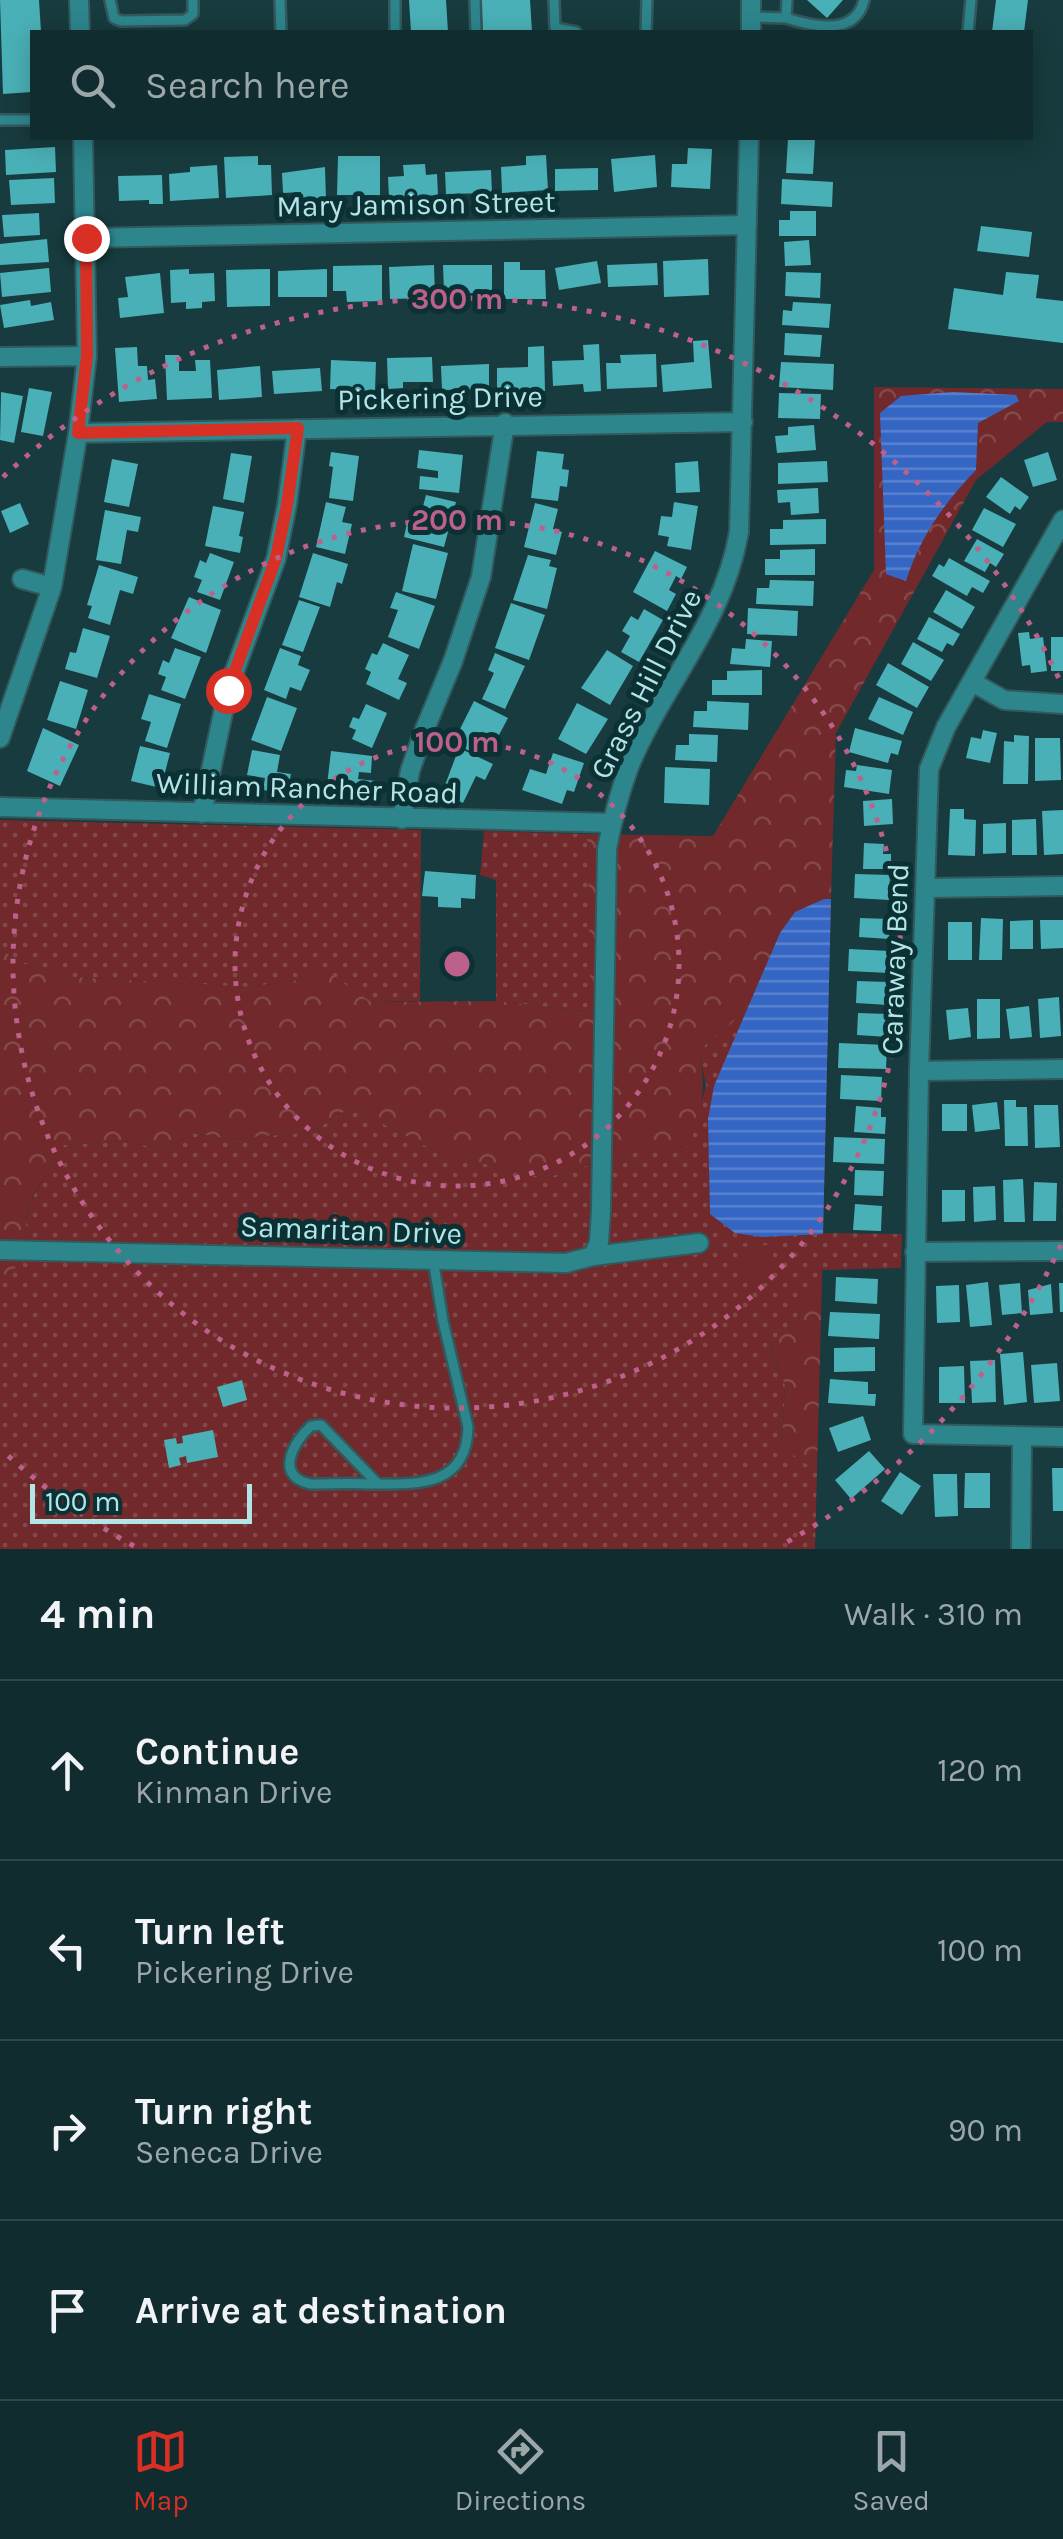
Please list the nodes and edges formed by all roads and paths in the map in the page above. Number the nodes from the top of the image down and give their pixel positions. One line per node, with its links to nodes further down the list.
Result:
1 (79, 0): 14 (street)
2 (110, 0): 3 (lane)
3 (193, 0)
4 (280, 0): 15 (lane)
5 (395, 0): 16 (lane)
6 (475, 0): 17 (lane)
7 (554, 0): 18 (lane)
8 (646, 0): 19 (lane)
9 (788, 0): 13 (lane)
10 (864, 0): 13 (lane)
11 (972, 0): 20 (lane)
12 (751, 16): 13 (lane)
13 (786, 18)
14 (80, 30)
15 (281, 30)
16 (396, 30)
17 (476, 30)
18 (566, 30)
19 (646, 30)
20 (968, 30)
21 (0, 120): 22 (lane)
22 (30, 120)
23 (82, 140): 26 (street)
24 (748, 140): 25 (street, Grass Hill Drive)
25 (746, 225): 26 (street, Mary Jamison Street); 29 (street, Grass Hill Drive)
26 (86, 238): 27 (street)
27 (87, 356): 28 (street); 32 (street)
28 (0, 358)
29 (743, 422): 30 (street, Pickering Drive); 42 (street, Grass Hill Drive)
30 (505, 424): 31 (street, Pickering Drive); 41 (street)
31 (298, 428): 32 (street, Pickering Drive); 40 (street)
32 (78, 433): 35 (street)
33 (1063, 520): 36 (street, Caraway Bend)
34 (22, 578): 35 (street)
35 (52, 587): 38 (street)
36 (972, 682): 37 (street); 44 (street, Caraway Bend)
37 (1063, 704)
38 (1, 731)
39 (0, 808): 40 (street, William Rancher Road)
40 (202, 813): 41 (street, William Rancher Road)
41 (402, 819): 42 (street, William Rancher Road)
42 (612, 823): 51 (street, Grass Hill Drive)
43 (1063, 886): 44 (street)
44 (926, 888): 46 (street, Caraway Bend)
45 (1063, 1069): 46 (street)
46 (918, 1071): 50 (street, Caraway Bend)
47 (699, 1243): 51 (street, Samaritan Drive)
48 (0, 1250): 52 (street, Samaritan Drive)
49 (1063, 1251): 50 (street)
50 (916, 1252): 54 (street, Caraway Bend)
51 (593, 1256): 52 (street, Samaritan Drive)
52 (433, 1260): 55 (lane)
53 (1063, 1437): 54 (street)
54 (1022, 1438): 56 (street)
55 (378, 1484): 55 (lane)
56 (1021, 1549)

